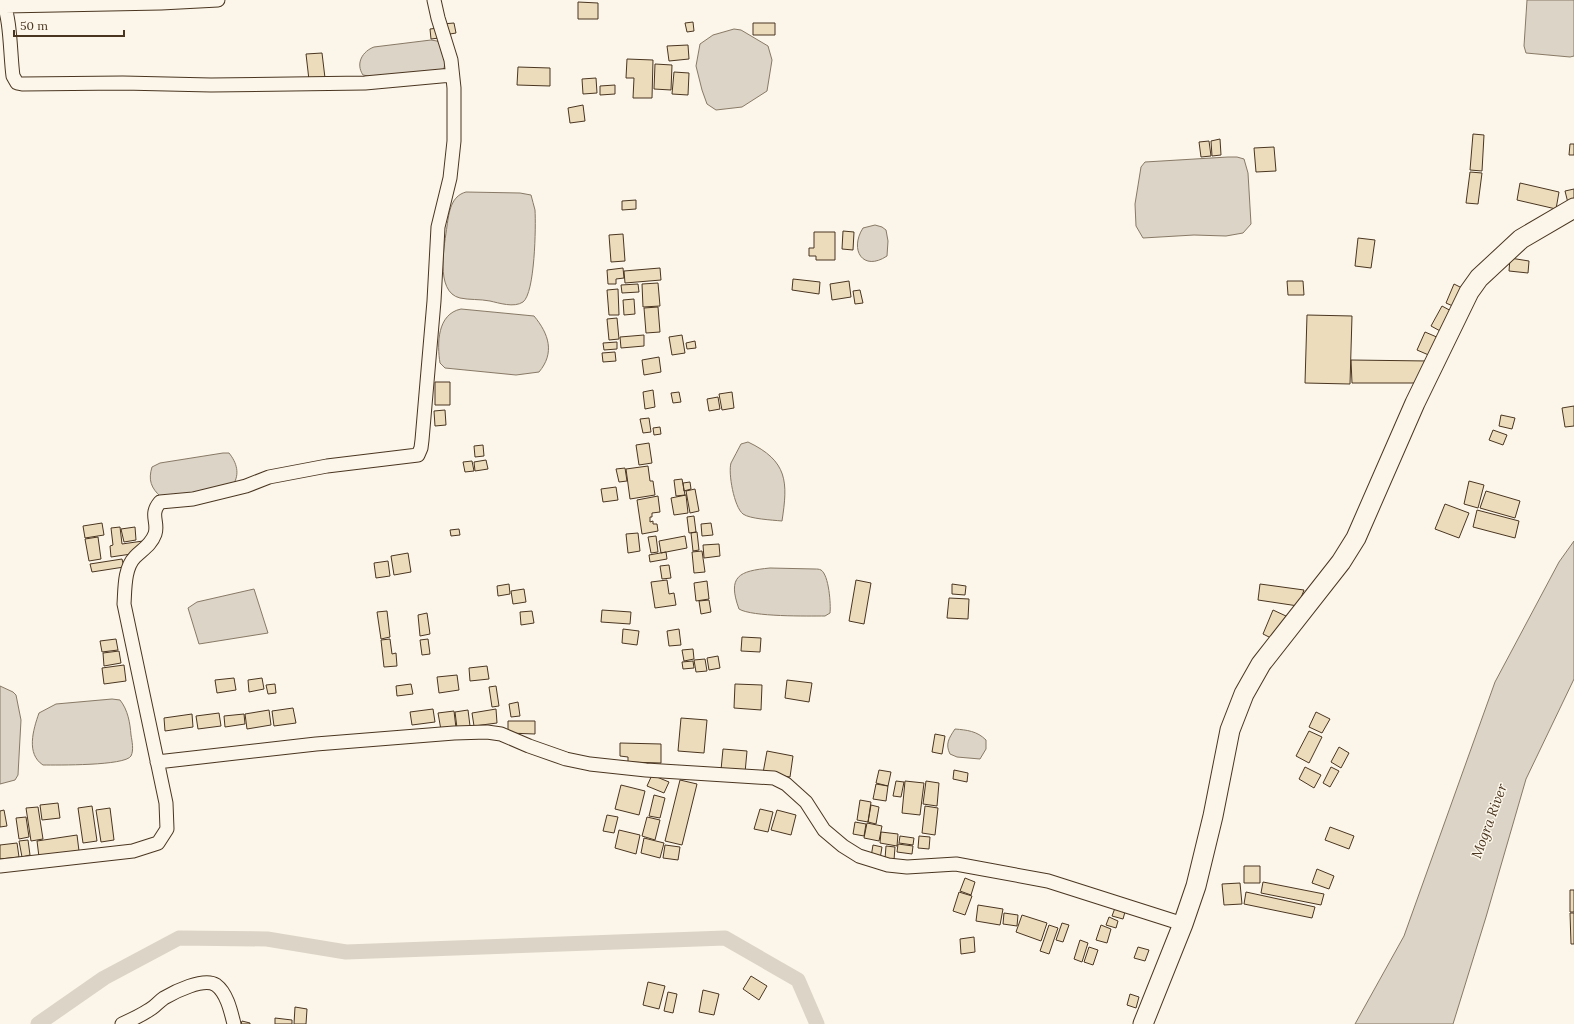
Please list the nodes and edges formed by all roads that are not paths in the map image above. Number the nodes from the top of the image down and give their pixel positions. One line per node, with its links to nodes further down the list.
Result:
1 (218, 0): 3 (street)
2 (434, 0): 4 (street)
3 (3, 3): 4 (street)
4 (452, 75): 6 (street)
5 (1574, 208): 8 (street)
6 (157, 762): 7 (street); 8 (street)
7 (0, 866)
8 (1183, 924): 11 (street)
9 (122, 1024): 10 (street)
10 (234, 1024)
11 (1143, 1024)

